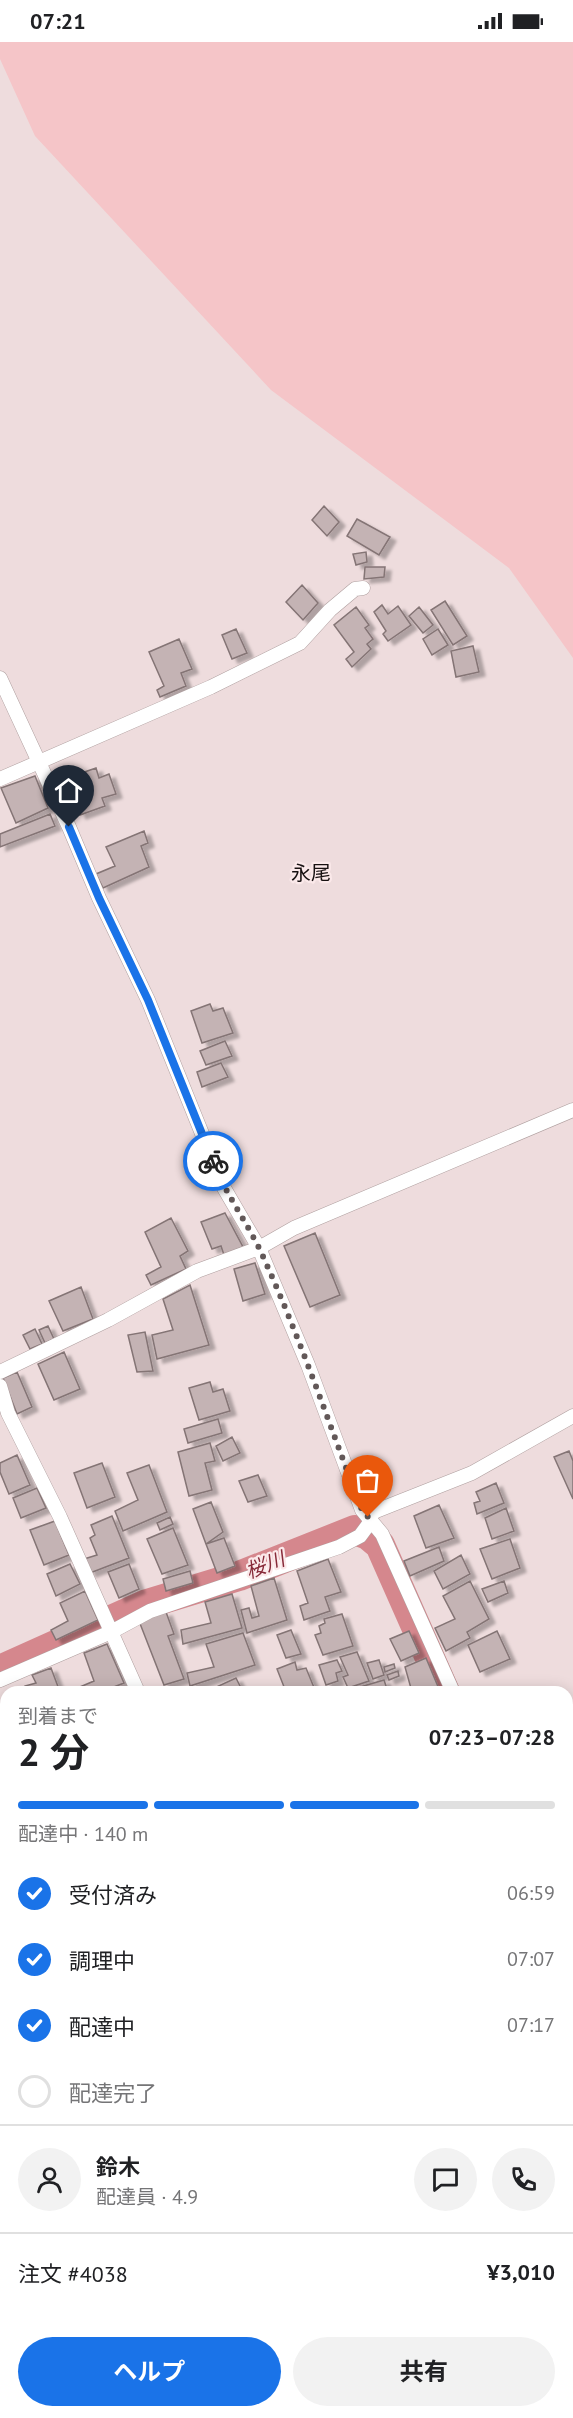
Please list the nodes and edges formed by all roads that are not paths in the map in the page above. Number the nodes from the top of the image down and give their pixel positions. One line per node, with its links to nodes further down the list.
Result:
1 (363, 588): 3 (street)
2 (0, 678): 3 (street)
3 (38, 762): 4 (street); 6 (street)
4 (0, 779)
5 (573, 1110): 6 (street)
6 (259, 1248): 7 (street); 10 (street)
7 (1, 1370)
8 (0, 1386): 11 (street)
9 (573, 1416): 10 (street)
10 (366, 1525): 11 (street); 14 (street)
11 (108, 1625): 12 (street); 13 (street)
12 (0, 1680)
13 (135, 1686)
14 (450, 1686)

